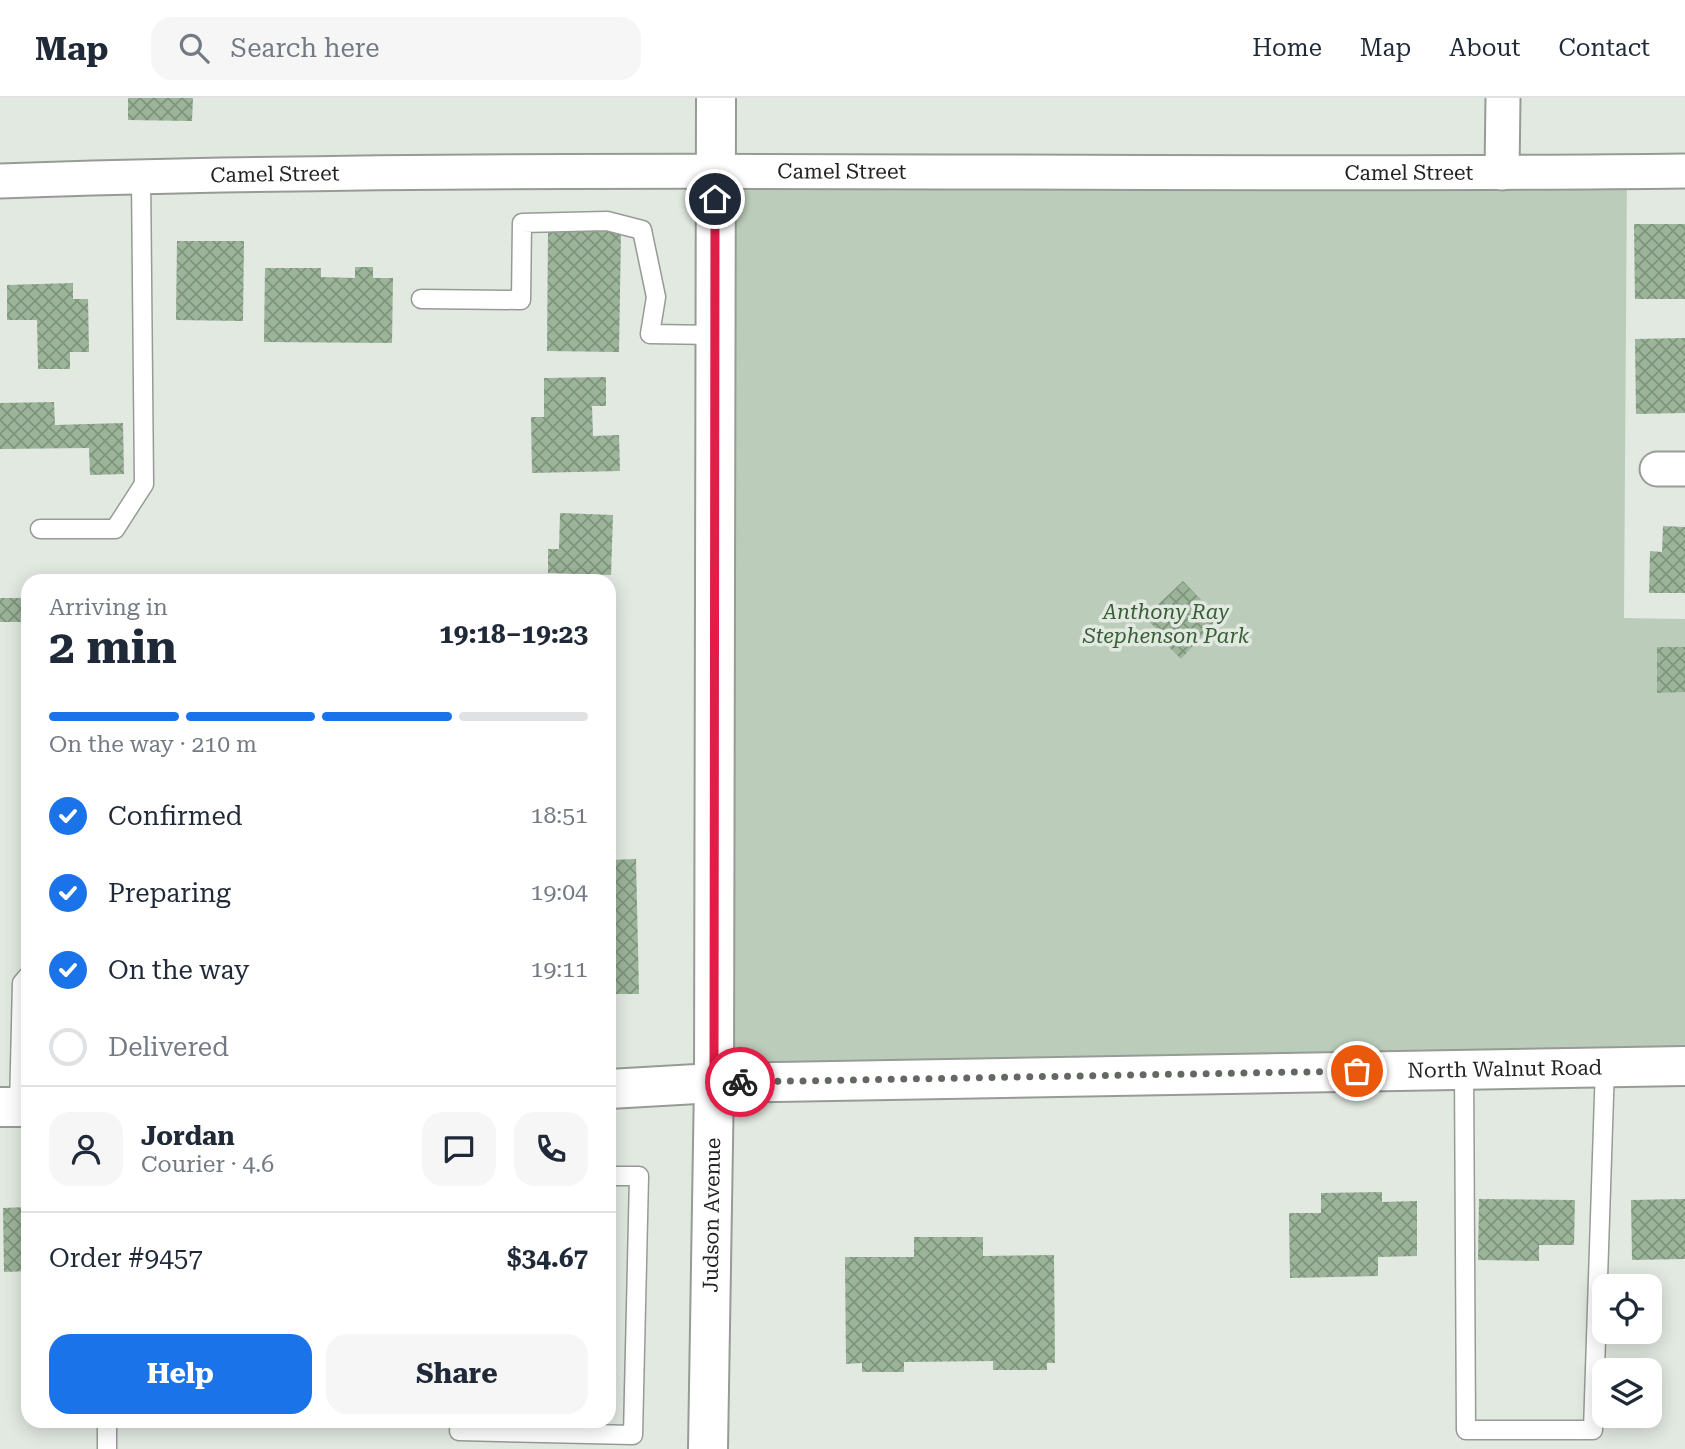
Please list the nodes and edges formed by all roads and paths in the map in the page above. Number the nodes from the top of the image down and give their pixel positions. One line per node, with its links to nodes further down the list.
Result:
1 (716, 98): 4 (street, Judson Avenue)
2 (1503, 98): 5 (street)
3 (1685, 171): 5 (street, Camel Street)
4 (715, 172): 5 (street, Camel Street); 6 (street, Camel Street); 9 (street, Judson Avenue)
5 (1503, 173)
6 (141, 176): 7 (street, Camel Street); 10 (lane)
7 (0, 181)
8 (421, 299): 9 (lane)
9 (716, 335): 15 (street, Judson Avenue)
10 (40, 529)
11 (21, 1004): 17 (lane)
12 (1605, 1066): 13 (street, North Walnut Road); 14 (street, North Walnut Road); 14 (lane)
13 (1685, 1066)
14 (1464, 1068): 15 (street, North Walnut Road)
15 (714, 1083): 16 (street, North Walnut Road); 22 (street, Judson Avenue)
16 (616, 1089)
17 (16, 1107)
18 (616, 1175): 20 (lane)
19 (107, 1428): 21 (lane)
20 (459, 1428)
21 (107, 1449)
22 (708, 1449)

